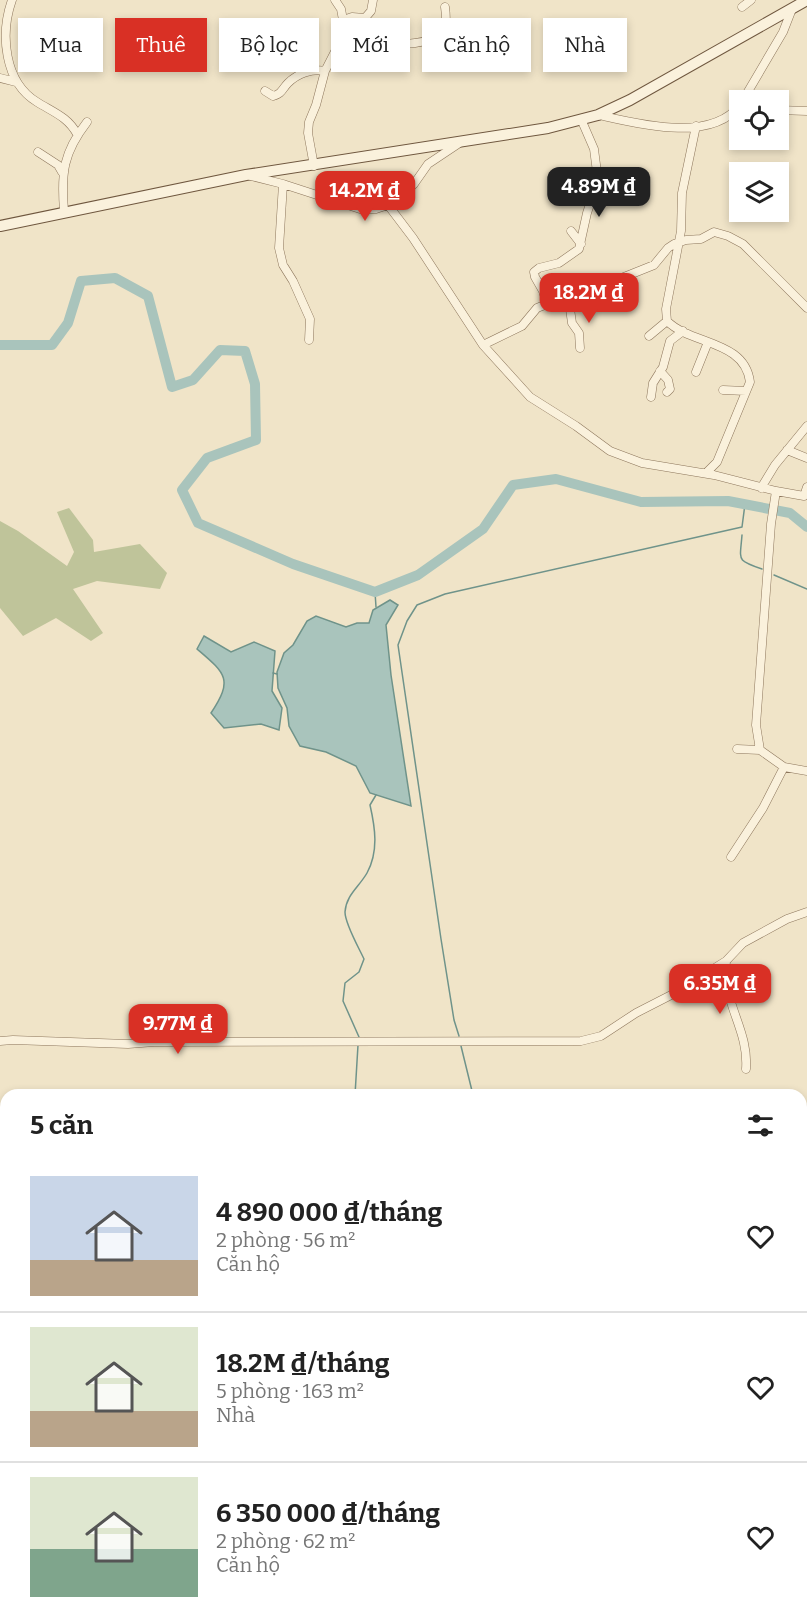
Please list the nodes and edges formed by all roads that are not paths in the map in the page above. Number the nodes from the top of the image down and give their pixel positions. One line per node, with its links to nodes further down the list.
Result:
1 (12, 0): 17 (street)
2 (335, 0): 9 (street)
3 (373, 0): 12 (street)
4 (751, 0): 7 (street)
5 (807, 0): 8 (street)
6 (445, 7): 13 (street)
7 (742, 7)
8 (792, 9): 18 (street); 22 (street)
9 (343, 18)
10 (349, 18): 11 (street)
11 (365, 18)
12 (365, 18)
13 (410, 42)
14 (331, 61): 15 (street)
15 (325, 71): 19 (street); 30 (street)
16 (0, 78): 17 (street)
17 (16, 82): 27 (street)
18 (749, 90)
19 (265, 91)
20 (789, 110): 21 (street)
21 (807, 111)
22 (598, 114): 24 (street); 26 (street)
23 (729, 117): 26 (street)
24 (581, 119): 28 (street); 39 (street)
25 (87, 122): 27 (street)
26 (696, 126): 38 (street)
27 (77, 134): 31 (street)
28 (460, 142): 30 (street); 34 (street)
29 (38, 152): 31 (street)
30 (314, 166): 32 (street)
31 (62, 172): 35 (street)
32 (246, 176): 33 (street); 35 (street)
33 (283, 184): 34 (street); 48 (street)
34 (388, 205): 50 (street)
35 (64, 211): 36 (street)
36 (0, 226)
37 (571, 231): 39 (street)
38 (680, 243): 41 (street); 44 (street); 45 (street)
39 (581, 244): 43 (street)
40 (565, 285): 41 (street)
41 (587, 295): 42 (street)
42 (569, 302): 43 (street); 51 (street)
43 (547, 304): 50 (street)
44 (807, 308)
45 (667, 321): 46 (street); 47 (street)
46 (683, 331): 49 (street); 52 (street)
47 (649, 336)
48 (309, 340)
49 (708, 342): 53 (street); 55 (street)
50 (483, 345): 61 (street)
51 (580, 348)
52 (660, 371): 56 (street); 57 (street)
53 (696, 372)
54 (723, 390): 55 (street)
55 (746, 391): 61 (street)
56 (668, 392)
57 (651, 396)
58 (807, 426): 59 (street)
59 (787, 450): 60 (street); 62 (street)
60 (807, 458)
61 (706, 473): 62 (street)
62 (761, 488): 63 (street)
63 (776, 491): 64 (street); 66 (street)
64 (806, 494)
65 (737, 749): 66 (street)
66 (760, 750): 67 (street)
67 (784, 767): 68 (street); 69 (street)
68 (807, 771)
69 (730, 857)
70 (807, 912): 71 (street)
71 (726, 961): 72 (street); 73 (street)
72 (0, 1041)
73 (746, 1069)

